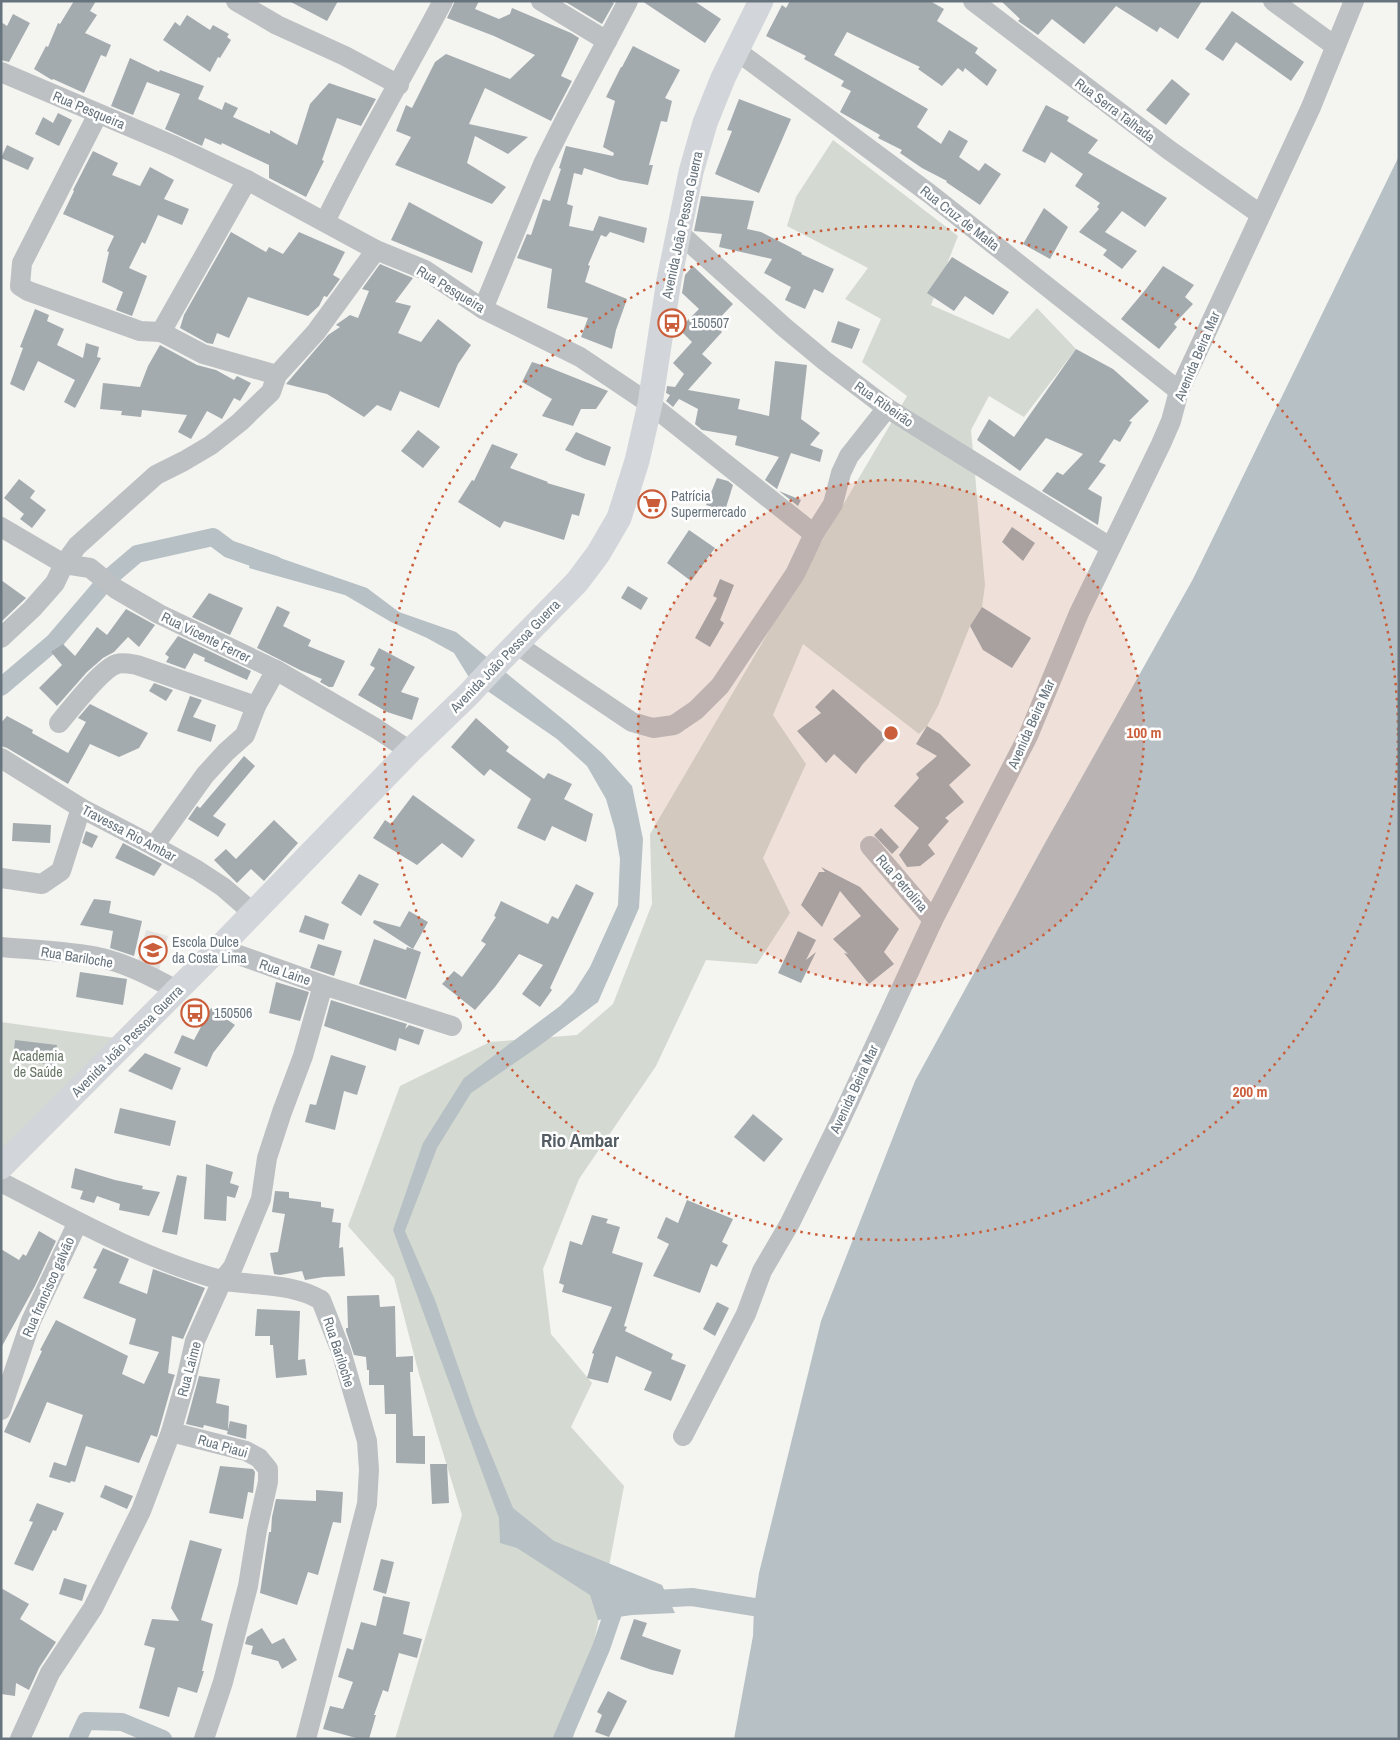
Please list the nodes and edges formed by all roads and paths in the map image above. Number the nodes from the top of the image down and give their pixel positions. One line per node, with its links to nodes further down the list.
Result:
1 (236, 1): 13 (street)
2 (443, 1): 13 (street)
3 (542, 1): 9 (street)
4 (628, 1): 9 (street)
5 (761, 1): 11 (main road, Avenida João Pessoa Guerra)
6 (973, 1): 16 (street, Rua Serra Talhada)
7 (1274, 1): 10 (street)
8 (1354, 1): 10 (street, Avenida Beira Mar)
9 (607, 40): 20 (street)
10 (1335, 46): 16 (street, Avenida Beira Mar)
11 (737, 51): 18 (main road, Avenida João Pessoa Guerra); 23 (street, Rua Cruz de Malta)
12 (1, 72): 14 (street, Rua Pesqueira)
13 (399, 84): 17 (street)
14 (98, 114): 15 (street, Rua Pesqueira); 21 (street)
15 (247, 180): 17 (street, Rua Pesqueira); 21 (street)
16 (1260, 214): 23 (street, Avenida Beira Mar)
17 (325, 222): 19 (street, Rua Pesqueira)
18 (678, 232): 24 (main road, Avenida João Pessoa Guerra); 25 (street, Rua Ribeirão)
19 (376, 250): 20 (street, Rua Pesqueira); 22 (street)
20 (483, 309): 24 (street, Rua Pesqueira)
21 (161, 332): 22 (street)
22 (277, 374): 29 (street)
23 (1179, 391): 28 (street, Avenida Beira Mar)
24 (650, 404): 27 (street, Rua Pesqueira); 31 (main road, Avenida João Pessoa Guerra)
25 (887, 408): 27 (street); 28 (street, Rua Ribeirão)
26 (1, 527): 29 (street, Rua Vicente Ferrer)
27 (814, 534): 31 (street)
28 (1110, 547): 42 (street, Avenida Beira Mar)
29 (64, 564): 30 (street); 32 (street, Rua Vicente Ferrer)
30 (1, 638)
31 (516, 644): 35 (main road, Avenida João Pessoa Guerra)
32 (276, 670): 33 (street); 35 (street, Rua Vicente Ferrer)
33 (256, 706): 34 (street); 38 (street)
34 (60, 724)
35 (410, 752): 41 (main road, Avenida João Pessoa Guerra)
36 (1, 758): 37 (street, Travessa Rio Ambar)
37 (81, 808): 38 (street, Travessa Rio Ambar); 40 (street)
38 (154, 846): 41 (street, Travessa Rio Ambar)
39 (870, 846): 42 (street, Rua Petrolina)
40 (1, 878)
41 (254, 913): 44 (main road, Avenida João Pessoa Guerra)
42 (933, 920): 54 (street, Avenida Beira Mar)
43 (1, 947): 46 (street, Rua Bariloche)
44 (219, 948): 45 (street, Rua Laine); 46 (main road, Avenida João Pessoa Guerra)
45 (323, 985): 47 (street, Rua Laine); 51 (street, Rua Laime)
46 (176, 990): 48 (main road, Avenida João Pessoa Guerra)
47 (452, 1026)
48 (1, 1167)
49 (1, 1182): 50 (street, Rua Bariloche)
50 (78, 1222): 51 (street, Rua Bariloche); 52 (street, Rua francisco galvão)
51 (222, 1280): 53 (street, Rua Laime); 57 (street, Rua Bariloche)
52 (1, 1410)
53 (171, 1432): 55 (street, Rua Laime); 56 (street, Rua Piaui)
54 (683, 1436)
55 (20, 1739)
56 (204, 1739)
57 (306, 1739)

